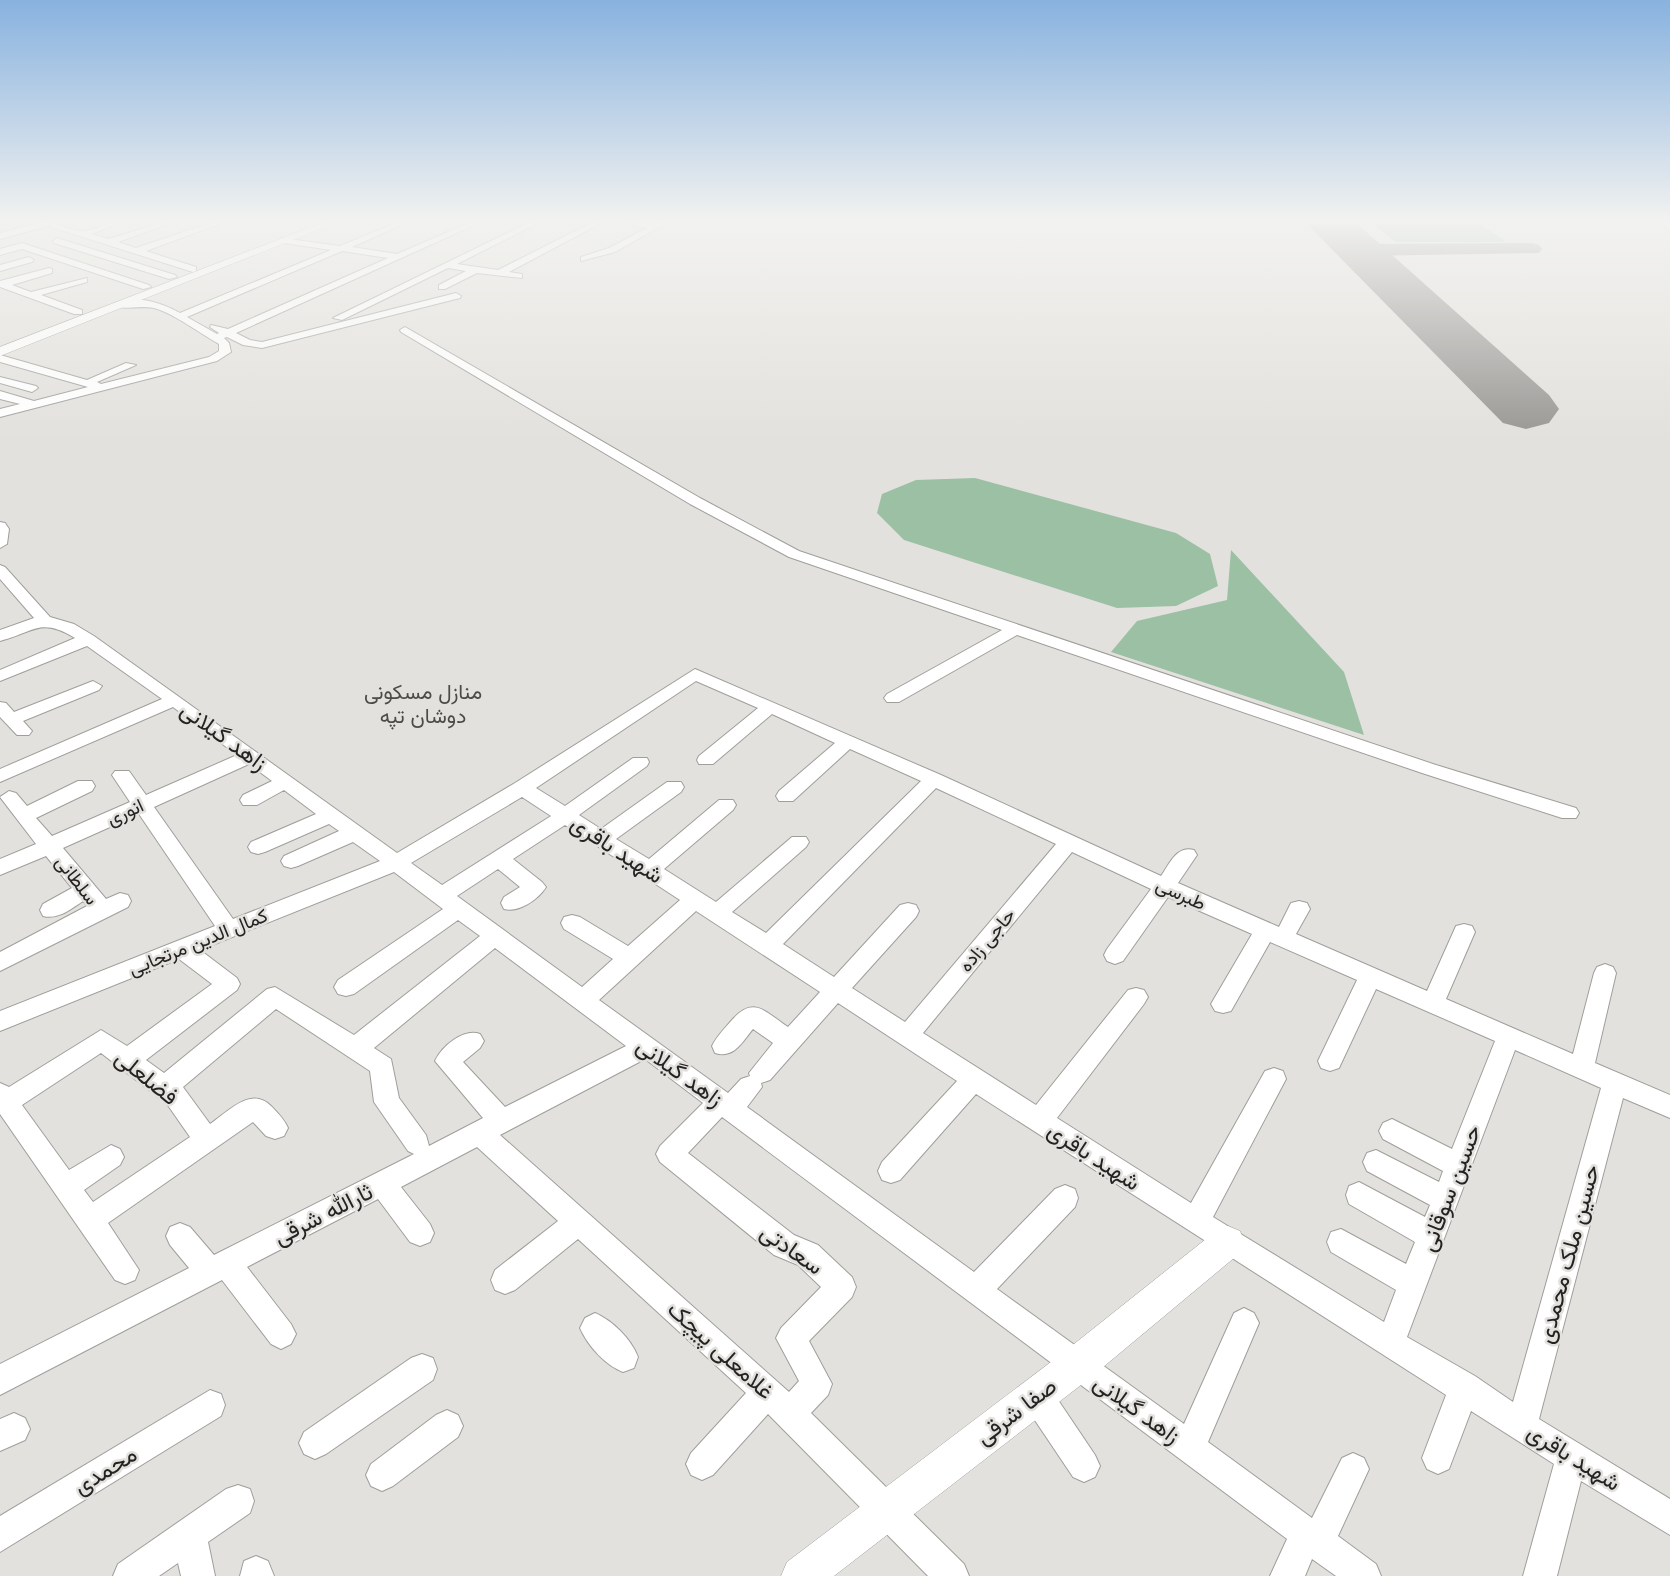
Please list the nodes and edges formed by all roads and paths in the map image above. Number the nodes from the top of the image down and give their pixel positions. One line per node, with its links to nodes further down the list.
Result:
1 (31, 295): 10 (street)
2 (133, 295): 10 (main road)
3 (140, 295): 9 (main road)
4 (158, 295): 11 (street)
5 (233, 295): 11 (street)
6 (317, 295): 13 (street)
7 (386, 295): 14 (street)
8 (456, 296): 14 (street)
9 (120, 304): 11 (street); 17 (main road)
10 (78, 312): 16 (main road)
11 (185, 315): 13 (street); 15 (street)
12 (405, 330): 29 (street)
13 (228, 334): 14 (street); 15 (street)
14 (299, 336)
15 (216, 337): 23 (street)
16 (0, 342)
17 (0, 352)
18 (0, 358): 21 (street)
19 (130, 365): 21 (street)
20 (0, 380): 22 (street)
21 (85, 383): 23 (street)
22 (32, 388)
23 (103, 388): 25 (street)
24 (0, 395): 25 (street)
25 (37, 405): 26 (street)
26 (0, 413)
27 (4, 583): 28 (street, زاهد گیلانی)
28 (44, 620): 30 (street); 31 (street, زاهد گیلانی)
29 (1016, 629): 35 (street); 55 (street)
30 (0, 636)
31 (88, 639): 33 (street); 36 (street, زاهد گیلانی)
32 (695, 674): 37 (street, طبرسی); 49 (street, کمال الدین مرتجایی)
33 (0, 676)
34 (93, 686): 38 (street)
35 (894, 698)
36 (175, 701): 40 (street, زاهد گیلانی); 44 (street)
37 (770, 707): 39 (street, طبرسی); 41 (street)
38 (12, 719)
39 (848, 741): 45 (street, طبرسی); 50 (street)
40 (250, 756): 46 (street, زاهد گیلانی); 53 (street, انوری)
41 (706, 760)
42 (640, 762): 58 (street)
43 (122, 775): 53 (street)
44 (0, 776)
45 (934, 779): 62 (street, طبرسی); 85 (street)
46 (285, 782): 52 (street); 57 (street, زاهد گیلانی)
47 (85, 786): 56 (street)
48 (674, 787): 60 (street)
49 (522, 788): 58 (street, شهید باقری); 68 (street, کمال الدین مرتجایی)
50 (786, 796)
51 (9, 798): 56 (street, سلطانی)
52 (250, 800)
53 (142, 804): 63 (street, انوری); 81 (street)
54 (726, 805): 70 (street)
55 (1569, 813)
56 (25, 815): 63 (street, سلطانی)
57 (331, 815): 59 (street, زاهد گیلانی); 64 (street)
58 (565, 816): 60 (street, شهید باقری); 66 (street)
59 (355, 833): 67 (street); 68 (street, زاهد گیلانی)
60 (602, 839): 70 (street, شهید باقری)
61 (799, 842): 79 (street)
62 (1068, 843): 71 (street, طبرسی); 100 (street, حاجی زاده)
63 (51, 846): 69 (street, انوری); 72 (street, سلطانی)
64 (258, 847)
65 (1187, 855): 71 (street)
66 (499, 859): 74 (street); 75 (street)
67 (291, 861)
68 (396, 863): 74 (street, زاهد گیلانی); 81 (street, کمال الدین مرتجایی)
69 (0, 868)
70 (650, 870): 73 (street, شهید باقری)
71 (1166, 887): 83 (street, طبرسی); 87 (street)
72 (86, 890): 77 (street); 89 (street, سلطانی)
73 (695, 899): 79 (street, شهید باقری); 88 (street)
74 (449, 902): 84 (street, زاهد گیلانی); 92 (street)
75 (512, 903)
76 (1299, 909): 83 (street)
77 (51, 910)
78 (908, 911): 93 (street)
79 (717, 913): 85 (street, شهید باقری)
80 (572, 923): 88 (street)
81 (229, 930): 86 (street, کمال الدین مرتجایی)
82 (1465, 932): 96 (street)
83 (1274, 935): 91 (street, طبرسی); 97 (street)
84 (495, 936): 95 (street, زاهد گیلانی); 104 (street)
85 (767, 946): 93 (street, شهید باقری)
86 (182, 949): 98 (street, کمال الدین مرتجایی); 106 (street)
87 (1115, 955)
88 (630, 959): 95 (street)
89 (0, 962)
90 (1605, 973): 108 (street)
91 (1370, 976): 96 (street, طبرسی); 107 (street)
92 (346, 987)
93 (835, 990): 100 (street, شهید باقری); 102 (street)
94 (1136, 997): 116 (street)
95 (583, 1000): 105 (street, زاهد گیلانی)
96 (1433, 1003): 99 (street, طبرسی)
97 (1223, 1004)
98 (2, 1014)
99 (1509, 1035): 108 (street, طبرسی); 124 (street, حسین سوقانی)
100 (907, 1036): 109 (street, شهید باقری)
101 (472, 1041): 117 (street, غلامعلی پیچک)
102 (789, 1041): 103 (street); 114 (street)
103 (724, 1046)
104 (357, 1047): 112 (street); 121 (street)
105 (646, 1047): 114 (street, زاهد گیلانی); 117 (street, ثارالله شرقی)
106 (127, 1060): 112 (street, فضلعلی); 113 (street, فضلعلی)
107 (1330, 1061)
108 (1581, 1067): 111 (street, طبرسی)
109 (974, 1079): 116 (street, شهید باقری); 125 (street)
110 (1274, 1079): 133 (street)
111 (1615, 1082): 115 (street, طبرسی); 157 (street, حسین ملک محمدی)
112 (164, 1088): 120 (street, فضلعلی)
113 (3, 1098): 127 (street)
114 (725, 1105): 143 (street, زاهد گیلانی); 156 (street, سعادتی)
115 (1670, 1107)
116 (1039, 1121): 133 (street, شهید باقری)
117 (491, 1127): 126 (street, ثارالله شرقی); 132 (street, غلامعلی پیچک)
118 (275, 1128): 120 (street)
119 (1392, 1131): 124 (street)
120 (207, 1141): 131 (street)
121 (417, 1143)
122 (111, 1157): 127 (street)
123 (1376, 1162): 130 (street)
124 (1458, 1166): 130 (street, حسین سوقانی)
125 (891, 1171)
126 (382, 1183): 134 (street); 139 (street, ثارالله شرقی)
127 (66, 1187): 131 (street)
128 (1359, 1195): 136 (street)
129 (1065, 1198): 143 (street)
130 (1446, 1200): 136 (street, حسین سوقانی)
131 (89, 1220): 140 (street)
132 (579, 1222): 141 (street); 153 (street, غلامعلی پیچک)
133 (1196, 1222): 137 (street, شهید باقری)
134 (420, 1233)
135 (180, 1236): 139 (street)
136 (1432, 1236): 142 (street, حسین سوقانی)
137 (1228, 1242): 147 (street, شهید باقری); 149 (main road, صفا شرقی)
138 (1341, 1242): 142 (street)
139 (219, 1268): 146 (street); 151 (street, ثارالله شرقی)
140 (125, 1270)
141 (505, 1280)
142 (1413, 1284): 147 (street, حسین سوقانی)
143 (974, 1289): 149 (street, زاهد گیلانی)
144 (1244, 1323): 160 (street)
145 (595, 1328): 148 (street)
146 (281, 1334)
147 (1391, 1342): 152 (street, شهید باقری)
148 (623, 1357)
149 (1077, 1365): 154 (main road, صفا شرقی); 160 (street, زاهد گیلانی)
150 (422, 1369): 159 (street)
151 (0, 1380)
152 (1465, 1387): 157 (street, شهید باقری); 162 (street)
153 (768, 1392): 156 (street, غلامعلی پیچک); 163 (street)
154 (1037, 1396): 164 (street); 168 (main road, صفا شرقی)
155 (210, 1405): 170 (street, محمدی)
156 (790, 1415): 168 (street, غلامعلی پیچک)
157 (1522, 1425): 161 (street, شهید باقری)
158 (447, 1426): 166 (street)
159 (315, 1443)
160 (1189, 1448): 172 (street, زاهد گیلانی)
161 (1572, 1455): 169 (street, شهید باقری); 179 (street)
162 (1438, 1458)
163 (702, 1464)
164 (1084, 1466)
165 (1353, 1469): 172 (street)
166 (382, 1475)
167 (238, 1501): 171 (street)
168 (885, 1511): 175 (main road, صفا شرقی); 176 (street, غلامعلی پیچک)
169 (1670, 1518)
170 (0, 1535)
171 (190, 1535): 173 (street); 174 (street)
172 (1313, 1538): 177 (street); 178 (street, زاهد گیلانی)
173 (130, 1576)
174 (198, 1576)
175 (801, 1576)
176 (952, 1576)
177 (1287, 1576)
178 (1364, 1576)
179 (1540, 1576)

